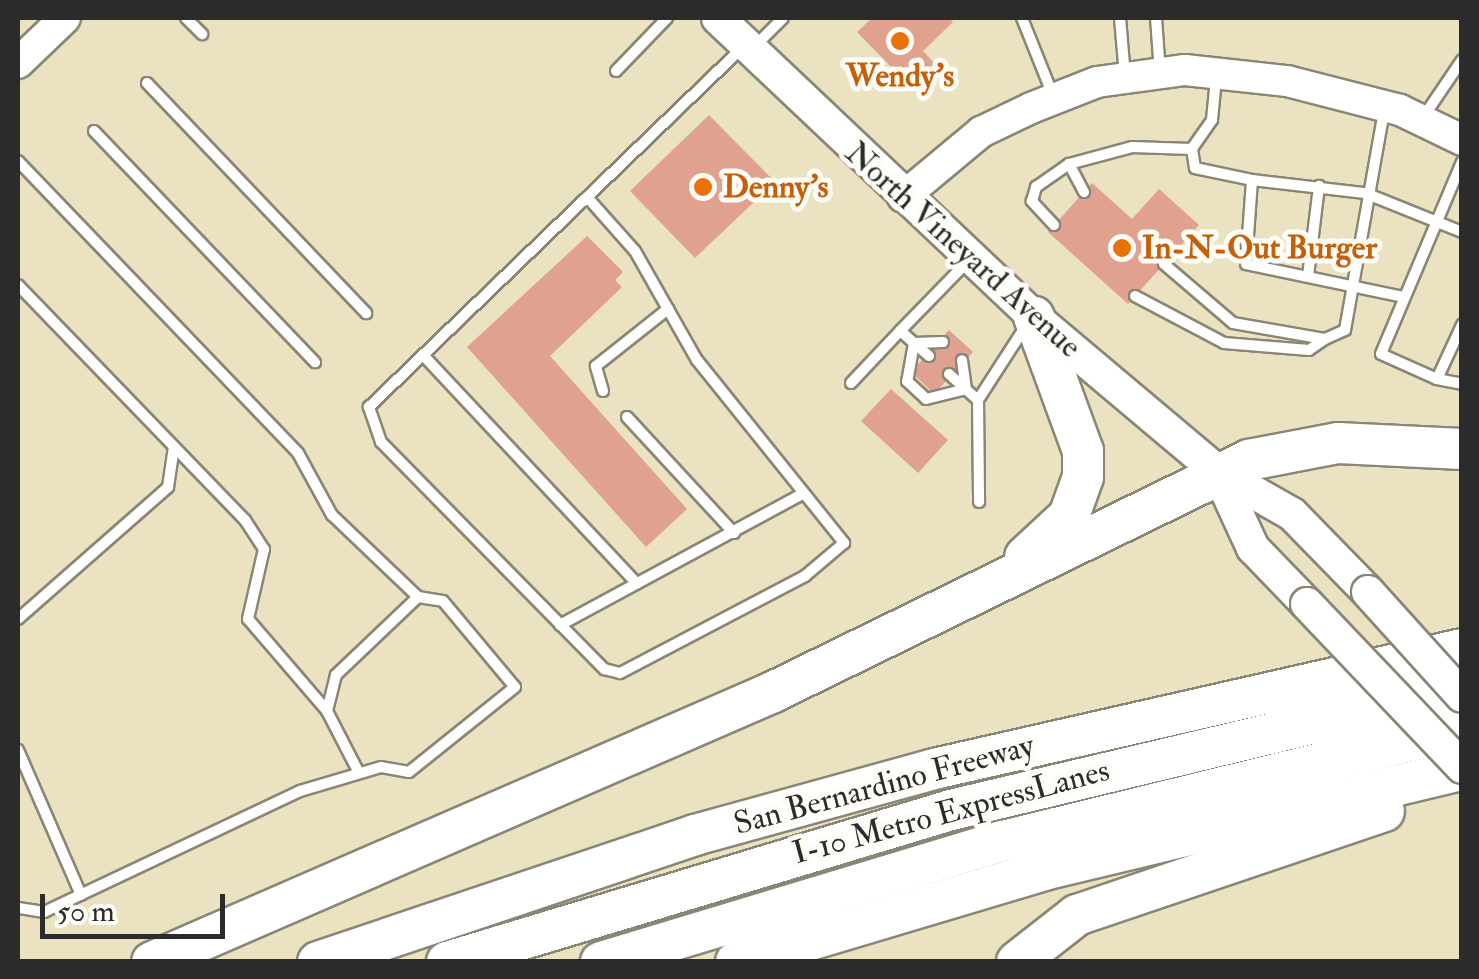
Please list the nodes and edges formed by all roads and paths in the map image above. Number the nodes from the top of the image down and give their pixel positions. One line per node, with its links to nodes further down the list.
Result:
1 (65, 18): 12 (street)
2 (186, 18): 9 (lane)
3 (668, 18): 13 (lane)
4 (718, 18): 10 (main road, North Vineyard Avenue)
5 (783, 18): 10 (lane)
6 (1022, 18): 18 (lane)
7 (1120, 18): 16 (lane)
8 (1156, 18): 15 (lane)
9 (202, 34)
10 (747, 49): 31 (lane); 32 (main road, North Vineyard Avenue)
11 (1462, 60): 20 (lane)
12 (18, 63)
13 (616, 71)
14 (1217, 73): 15 (street); 19 (street); 23 (lane)
15 (1160, 74): 16 (street)
16 (1125, 78): 18 (street)
17 (148, 83): 44 (lane)
18 (1054, 99): 32 (street)
19 (1385, 106): 20 (street); 30 (lane)
20 (1421, 120): 22 (street)
21 (94, 131): 54 (lane)
22 (1462, 140)
23 (1192, 149): 26 (lane); 27 (lane)
24 (18, 161): 71 (lane)
25 (1462, 162): 33 (lane)
26 (1068, 164): 29 (lane); 34 (lane)
27 (1252, 180): 28 (lane); 38 (lane)
28 (1319, 186): 30 (lane); 38 (lane)
29 (1084, 192)
30 (1365, 193): 33 (lane); 39 (lane)
31 (588, 197): 43 (lane); 51 (lane)
32 (903, 197): 36 (main road, North Vineyard Avenue)
33 (1435, 222): 35 (lane); 42 (lane)
34 (1054, 225)
35 (1462, 232)
36 (971, 257): 45 (main road, North Vineyard Avenue); 47 (lane)
37 (1164, 264): 48 (lane)
38 (1308, 276): 39 (lane)
39 (1353, 284): 42 (lane); 48 (lane)
40 (18, 285): 63 (lane)
41 (1135, 296): 48 (lane)
42 (1404, 297): 56 (lane)
43 (668, 310): 60 (lane); 66 (lane)
44 (366, 313)
45 (1034, 317): 61 (lane); 65 (main road, North Vineyard Avenue); 70 (highway)
46 (1462, 325): 56 (lane)
47 (900, 332): 50 (lane); 57 (lane)
48 (1325, 338)
49 (943, 342): 50 (lane)
50 (914, 343): 52 (lane); 59 (lane)
51 (422, 356): 69 (lane); 73 (lane)
52 (929, 356)
53 (962, 360): 59 (lane)
54 (315, 362)
55 (949, 374): 59 (lane)
56 (1437, 378): 58 (lane)
57 (851, 383)
58 (1462, 384)
59 (966, 389): 61 (lane)
60 (603, 391)
61 (978, 400): 67 (lane)
62 (627, 417): 68 (lane)
63 (174, 447): 72 (lane); 77 (lane)
64 (1462, 449): 65 (highway)
65 (1218, 472): 70 (highway); 76 (main road, North Vineyard Avenue, bridge); 80 (main road, North Vineyard Avenue, bridge)
66 (804, 492): 68 (lane); 73 (lane)
67 (979, 502)
68 (734, 533): 69 (lane)
69 (637, 584): 73 (lane)
70 (974, 596): 85 (highway)
71 (418, 597): 77 (lane); 81 (lane)
72 (18, 620)
73 (560, 624)
74 (1462, 650): 86 (highway, San Bernardino Freeway)
75 (1462, 688): 87 (highway, I-10 Metro ExpressLanes)
76 (1462, 696)
77 (327, 711): 81 (lane)
78 (1462, 728): 88 (highway, I-10 Metro ExpressLanes)
79 (18, 750): 83 (lane)
80 (1462, 768): 89 (highway)
81 (360, 774): 83 (lane)
82 (1462, 782): 90 (highway)
83 (81, 895): 84 (lane)
84 (18, 908)
85 (152, 962)
86 (318, 962)
87 (447, 962)
88 (601, 962)
89 (736, 962)
90 (1017, 962)

